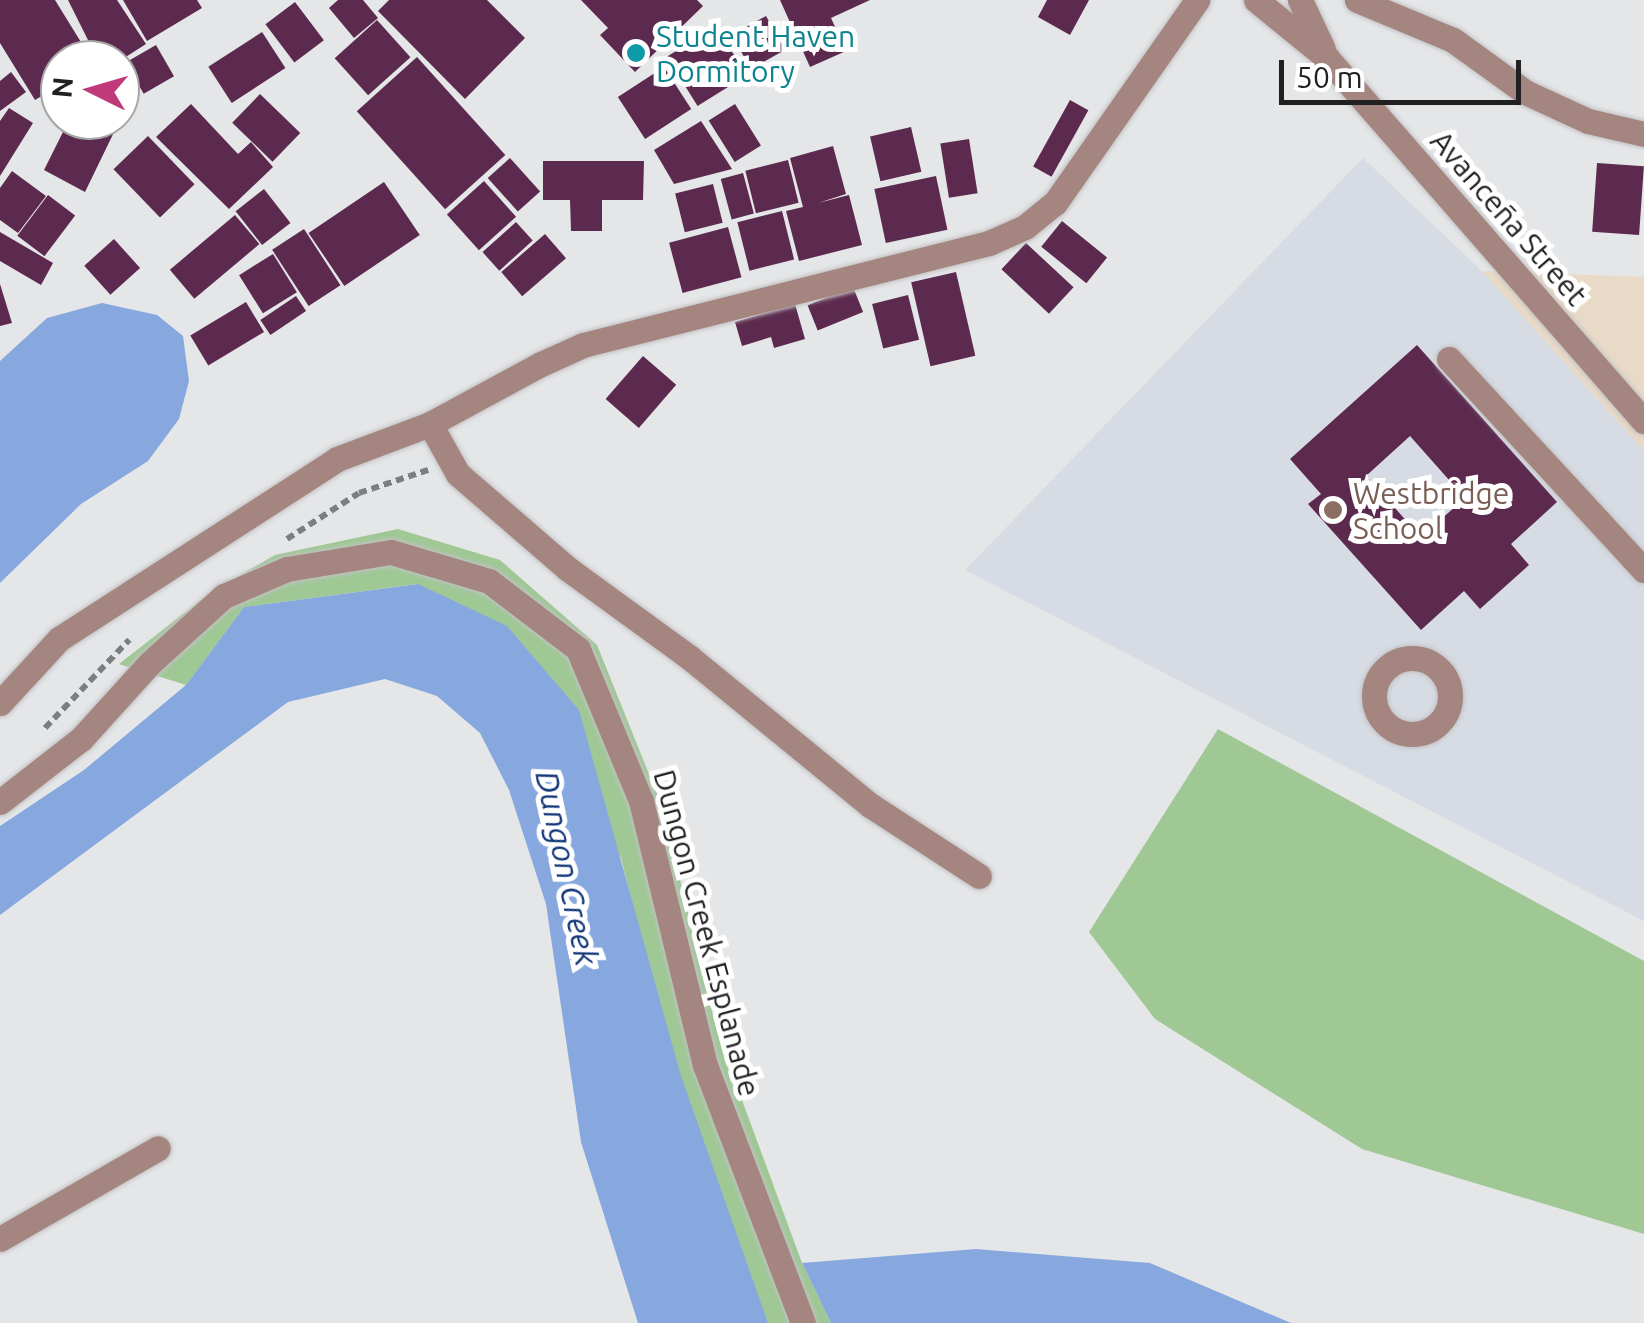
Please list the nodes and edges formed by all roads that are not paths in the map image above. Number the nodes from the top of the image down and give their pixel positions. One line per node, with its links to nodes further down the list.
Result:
1 (1197, 0): 9 (street)
2 (1256, 0): 5 (street)
3 (1300, 0): 5 (street)
4 (1357, 0): 6 (street)
5 (1327, 58): 8 (street, Avanceña Street)
6 (1644, 134)
7 (1449, 360): 10 (street)
8 (1644, 421)
9 (430, 424): 11 (street); 13 (street)
10 (1644, 570)
11 (0, 703)
12 (0, 802): 16 (street, Dungon Creek Esplanade)
13 (979, 876)
14 (158, 1148): 15 (street)
15 (0, 1239)
16 (803, 1323)

